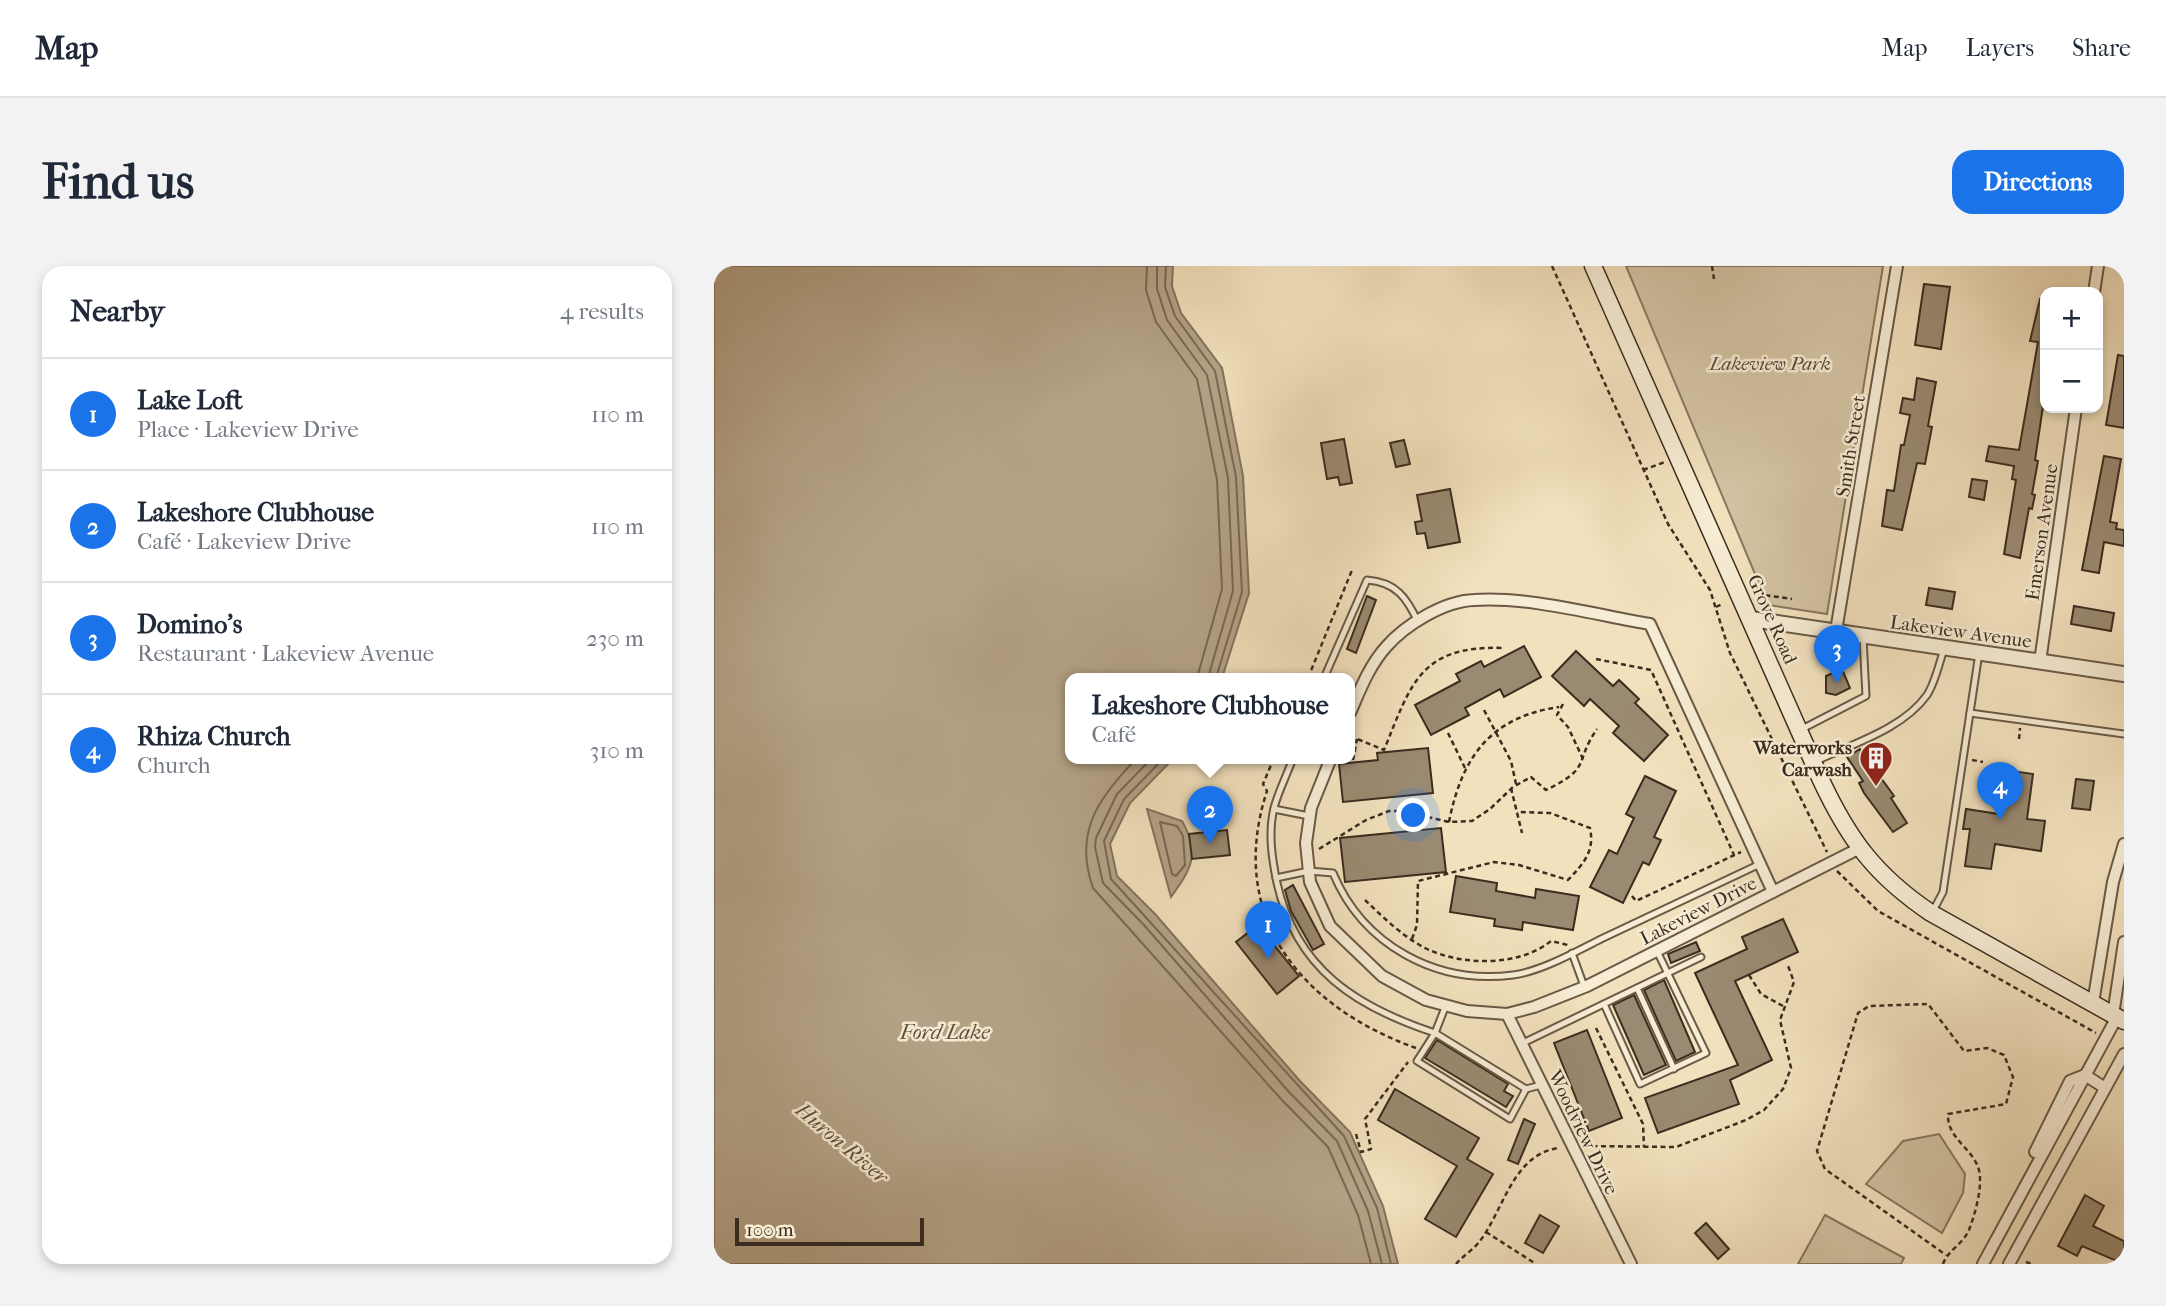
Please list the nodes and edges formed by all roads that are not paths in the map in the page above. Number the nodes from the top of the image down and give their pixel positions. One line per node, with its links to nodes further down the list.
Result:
1 (1593, 266): 6 (main road, Grove Road)
2 (1897, 266): 8 (street, Smith Street)
3 (2098, 266): 4 (street)
4 (2095, 287)
5 (2076, 413): 12 (street, Emerson Avenue)
6 (1751, 619): 8 (street, Lakeview Avenue); 17 (main road, Grove Road)
7 (1418, 622): 13 (lane); 15 (street, Lakeview Drive); 26 (street, Lakeview Drive)
8 (1836, 631): 9 (street, Lakeview Avenue)
9 (1863, 636): 10 (street, Lakeview Avenue); 17 (lane)
10 (1944, 648): 11 (street, Lakeview Avenue); 19 (lane)
11 (1979, 653): 12 (street, Lakeview Avenue); 16 (lane)
12 (2040, 662): 14 (street, Lakeview Avenue)
13 (1326, 673)
14 (2124, 674)
15 (1355, 701)
16 (1970, 713): 18 (lane); 30 (lane)
17 (1800, 731): 19 (main road, Grove Road)
18 (2124, 734)
19 (1813, 763): 25 (main road, Grove Road)
20 (1291, 764): 22 (lane)
21 (1329, 764): 23 (street, Lakeview Drive)
22 (1274, 809): 23 (lane); 28 (lane)
23 (1310, 817): 27 (street, Lakeview Drive)
24 (2124, 844): 38 (street)
25 (1858, 849): 29 (street); 30 (main road, Grove Road)
26 (1760, 864): 29 (street, Lakeview Drive); 33 (lane)
27 (1309, 871): 28 (lane); 33 (lane); 40 (street, Lakeview Drive)
28 (1276, 878): 43 (lane)
29 (1773, 892): 32 (street, Lakeview Drive)
30 (1931, 914): 38 (main road, Grove Road)
31 (2124, 942): 42 (street)
32 (1657, 951): 35 (lane); 36 (street, Lakeview Drive)
33 (1574, 952): 36 (lane)
34 (1701, 957): 35 (lane)
35 (1668, 973): 37 (lane); 46 (lane)
36 (1585, 987): 41 (street, Lakeview Drive)
37 (1637, 988): 39 (lane); 46 (lane)
38 (2093, 1003): 42 (main road, Grove Road)
39 (1604, 1004): 44 (lane); 46 (lane)
40 (1446, 1005): 41 (street, Lakeview Drive); 43 (lane)
41 (1507, 1014): 44 (street, Woodview Drive)
42 (2118, 1017): 48 (street)
43 (1435, 1033): 51 (lane); 51 (lane)
44 (1521, 1044): 49 (street, Woodview Drive)
45 (2124, 1054): 47 (street)
46 (1674, 1069)
47 (2120, 1072): 50 (street)
48 (2085, 1075): 50 (street); 52 (street)
49 (1541, 1085): 51 (lane); 58 (street, Woodview Drive)
50 (2105, 1088): 54 (street)
51 (1526, 1089)
52 (2054, 1123): 53 (street); 55 (street)
53 (2044, 1149): 54 (street); 55 (street)
54 (2064, 1161): 57 (street)
55 (2031, 1173): 56 (street)
56 (1997, 1238): 57 (street); 59 (street)
57 (2016, 1247): 60 (street)
58 (1631, 1264)
59 (1983, 1264)
60 (2008, 1264)

